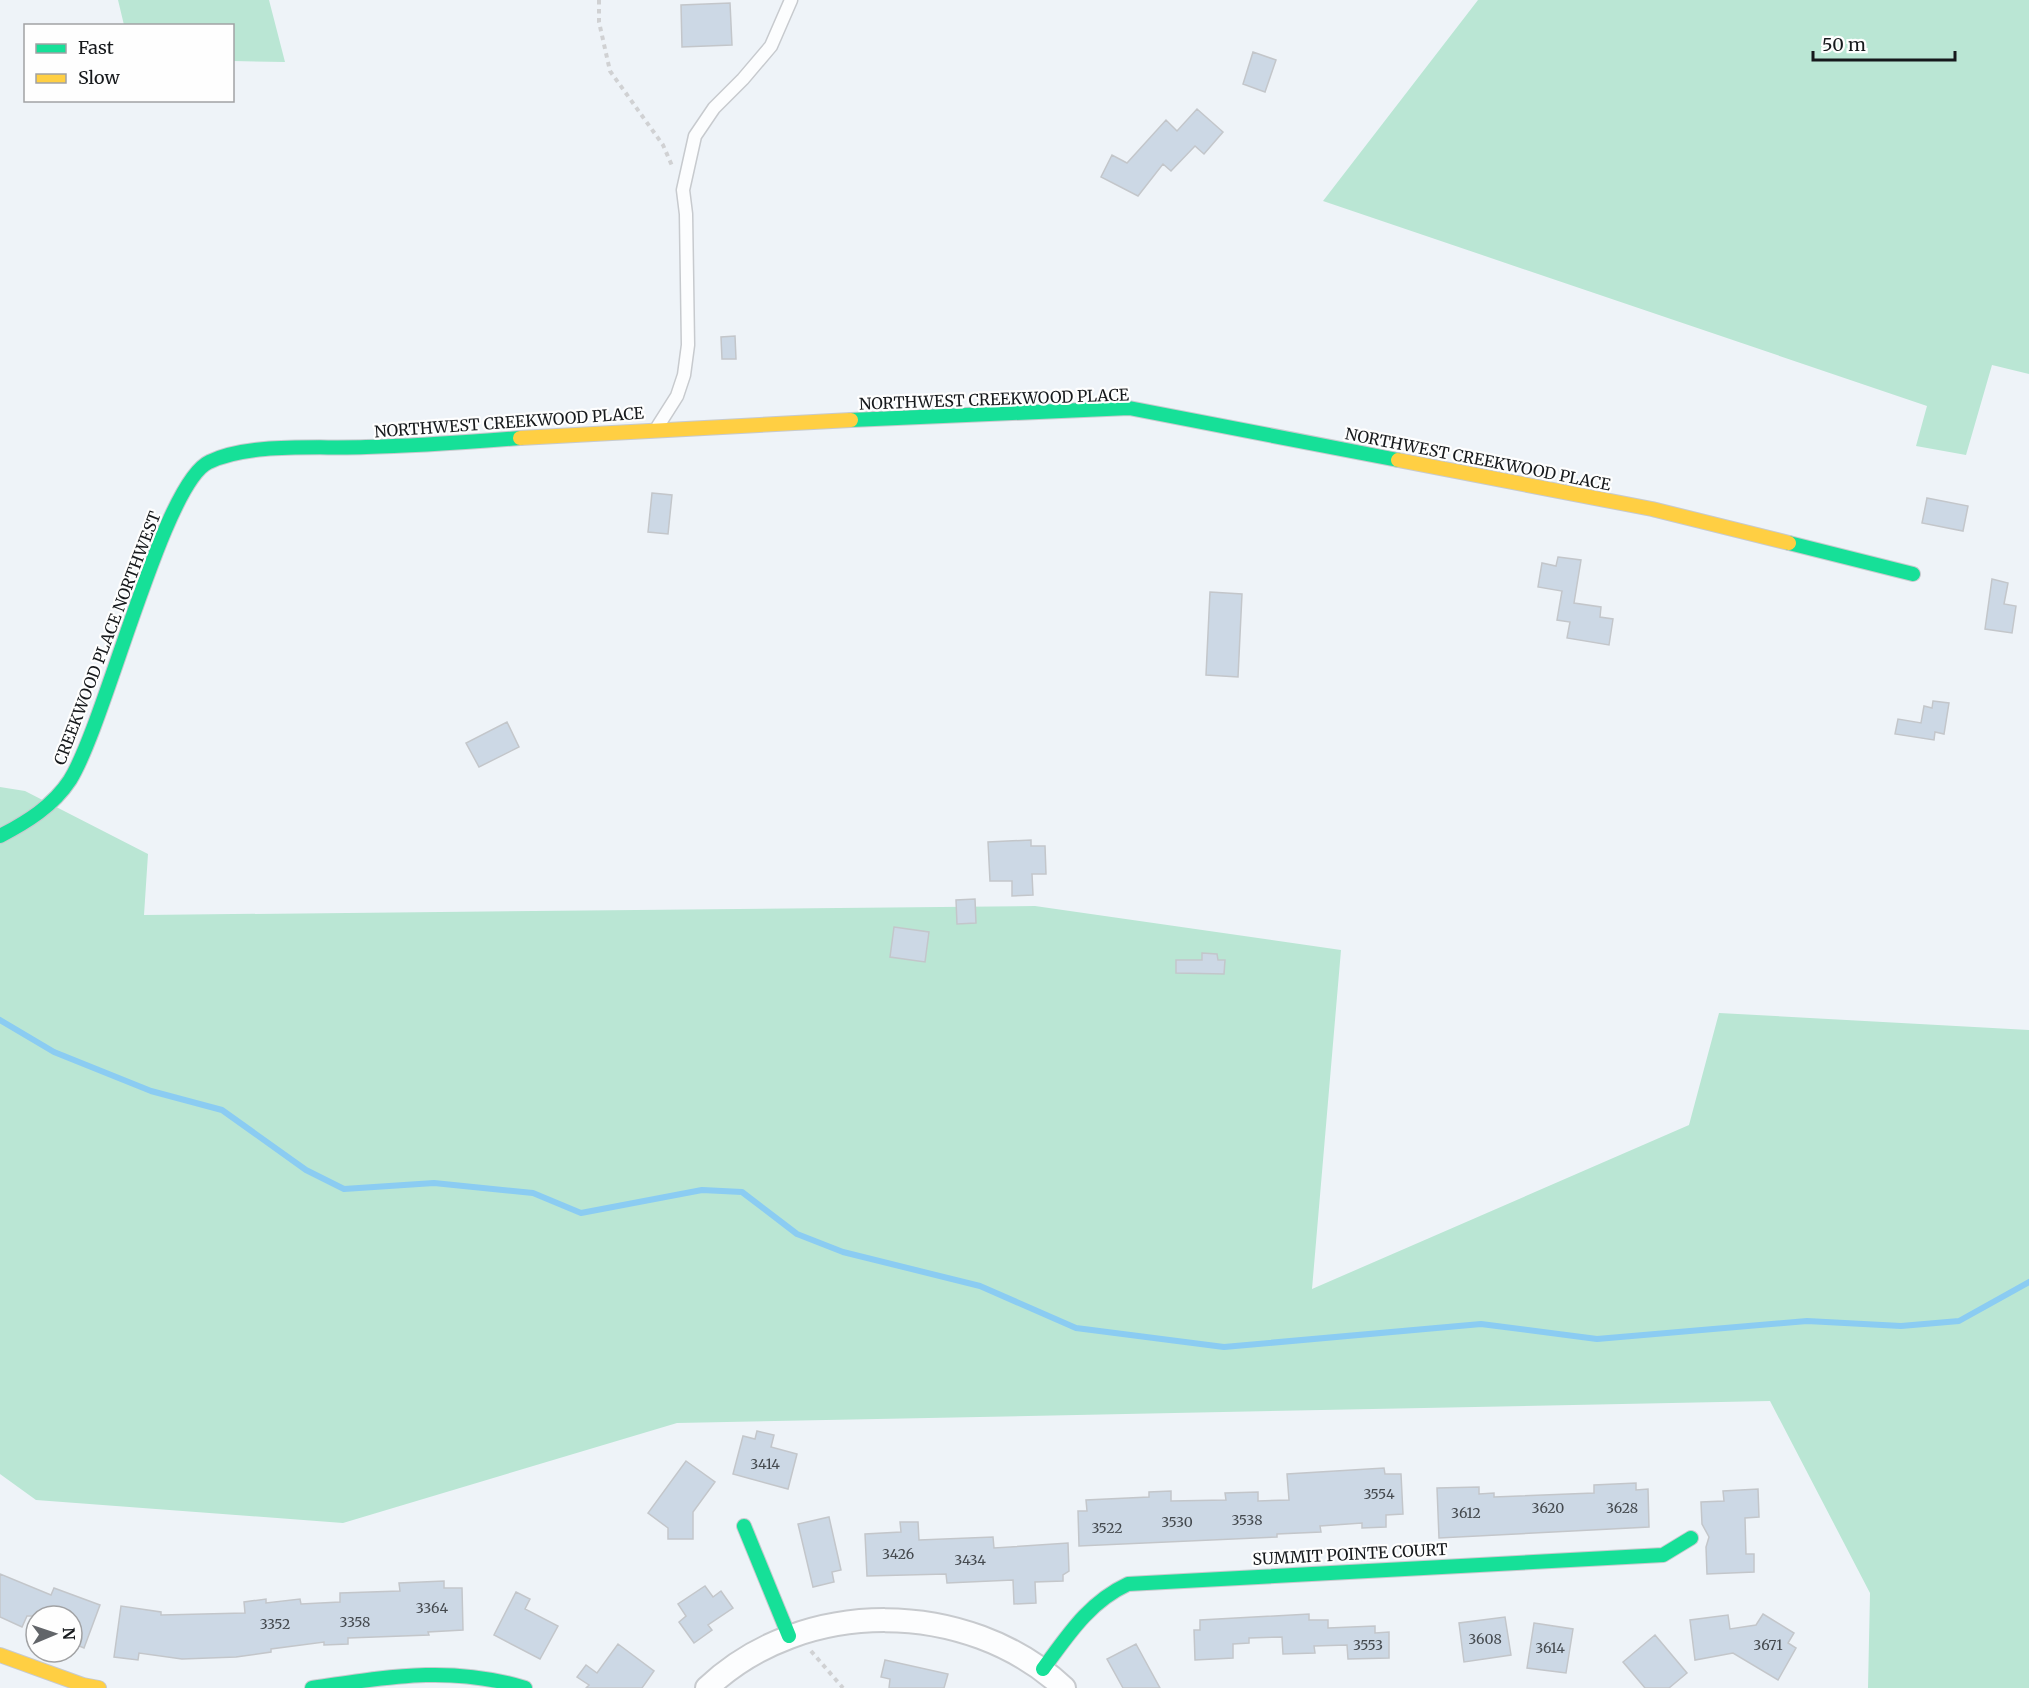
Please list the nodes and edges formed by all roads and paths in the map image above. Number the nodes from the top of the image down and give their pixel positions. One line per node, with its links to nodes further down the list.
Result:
1 (599, 0): 3 (path)
2 (791, 0): 3 (lane)
3 (683, 190): 4 (lane)
4 (655, 429): 5 (street, NORTHWEST CREEKWOOD PLACE); 6 (street, NORTHWEST CREEKWOOD PLACE)
5 (206, 463): 7 (street, CREEKWOOD PLACE NORTHWEST)
6 (1913, 574)
7 (0, 836)
8 (744, 1526): 10 (street)
9 (1691, 1538): 12 (street, SUMMIT POINTE COURT)
10 (795, 1634): 12 (street); 16 (street); 17 (path)
11 (0, 1655): 13 (street)
12 (1043, 1669): 18 (street)
13 (99, 1688)
14 (312, 1688): 15 (street)
15 (525, 1688)
16 (707, 1688)
17 (843, 1688)
18 (1064, 1688)

